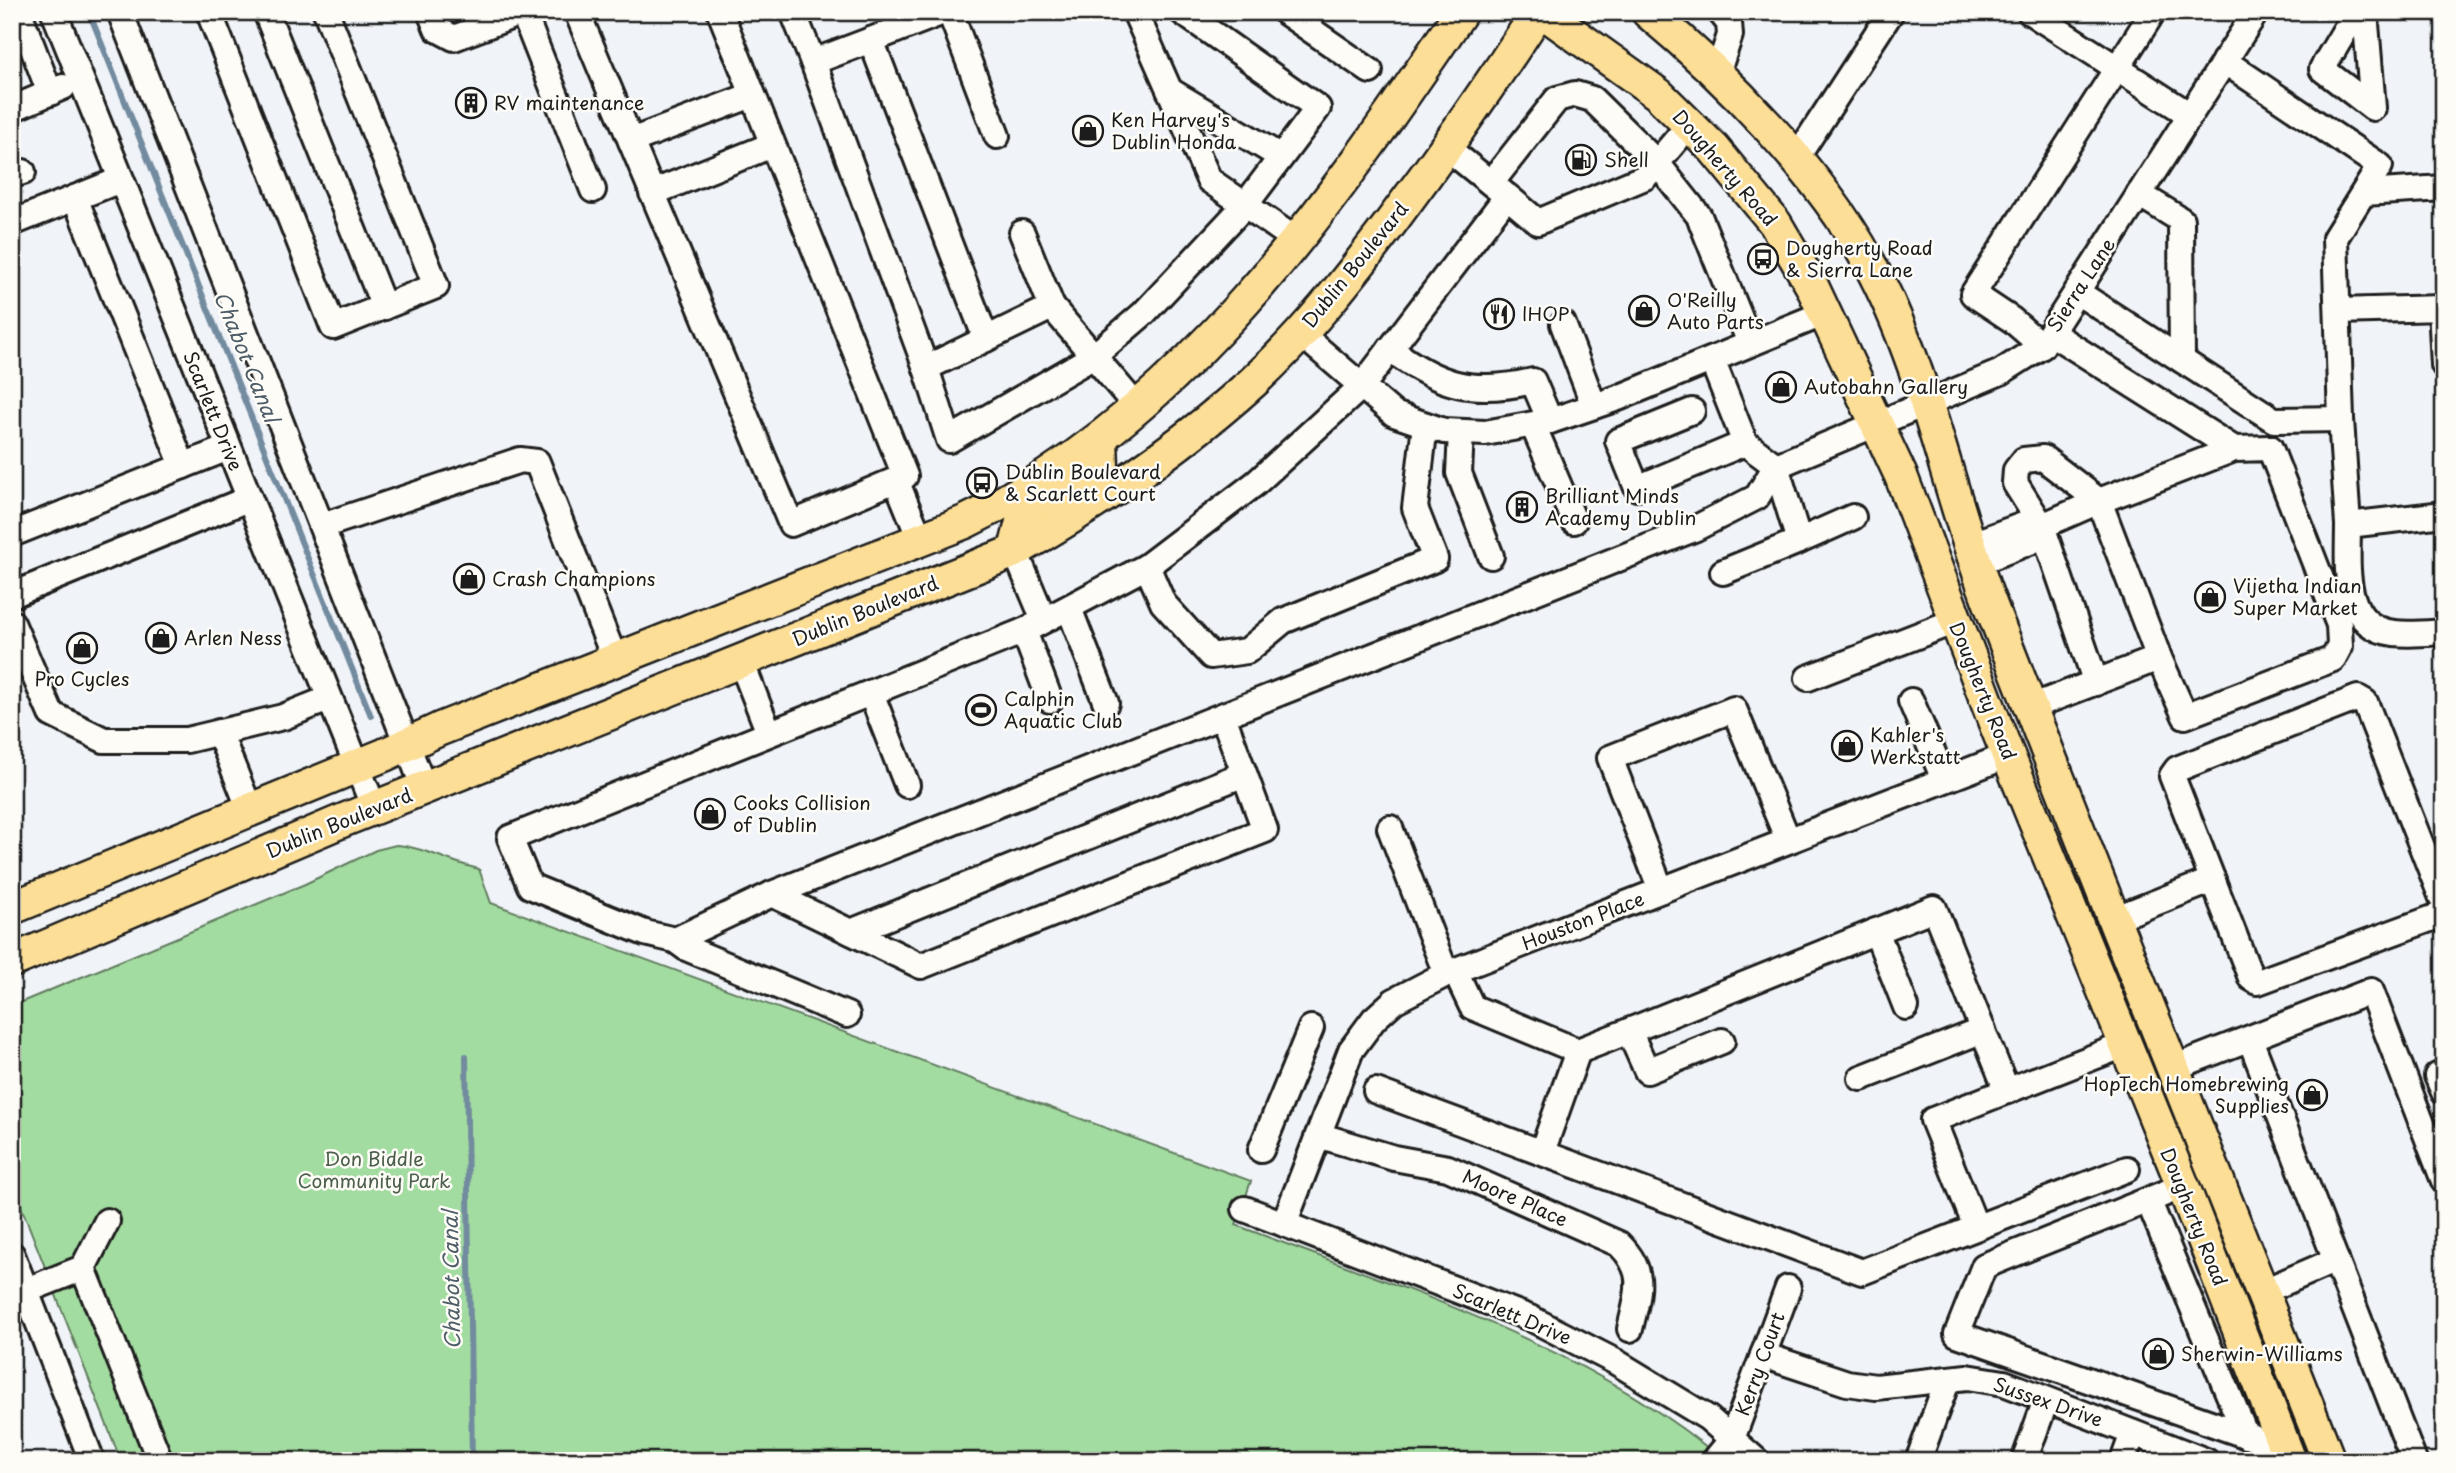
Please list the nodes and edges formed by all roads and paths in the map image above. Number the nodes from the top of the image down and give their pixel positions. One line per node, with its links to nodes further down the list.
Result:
1 (19, 12): 35 (street)
2 (54, 12): 33 (street, Scarlett Drive)
3 (120, 12): 98 (street)
4 (209, 12): 60 (street)
5 (266, 12): 60 (street)
6 (326, 12): 60 (street)
7 (430, 12): 8 (street)
8 (523, 12): 49 (street)
9 (577, 12): 41 (street)
10 (720, 12): 36 (street)
11 (793, 12): 29 (street)
12 (943, 12): 27 (street)
13 (950, 12): 40 (street)
14 (1135, 12): 34 (street)
15 (1182, 12): 44 (street)
16 (1285, 12): 31 (street)
17 (1461, 12): 58 (main road)
18 (1541, 12): 39 (main road, Dougherty Road); 43 (main road, Dublin Boulevard)
19 (1720, 12): 32 (street)
20 (1891, 12): 45 (street)
21 (2030, 12): 30 (street)
22 (2152, 12): 30 (street)
23 (2256, 12): 28 (street, Sierra Lane)
24 (2356, 12): 25 (street)
25 (2365, 12)
26 (1652, 13): 32 (main road, Dougherty Road)
27 (871, 40): 29 (street); 66 (street)
28 (2224, 61): 38 (street, Sierra Lane); 52 (street)
29 (813, 62): 74 (street)
30 (2116, 69): 38 (street); 67 (street)
31 (1370, 71)
32 (1717, 74): 45 (main road, Dougherty Road)
33 (81, 79): 35 (street); 47 (street, Scarlett Drive)
34 (1169, 90): 44 (street); 55 (street)
35 (50, 93): 37 (street)
36 (752, 95): 41 (street); 42 (street)
37 (12, 109)
38 (2190, 115): 53 (street, Sierra Lane)
39 (1689, 125): 46 (street); 63 (main road, Dougherty Road)
40 (997, 136)
41 (631, 141): 51 (street)
42 (772, 145): 51 (street); 91 (street)
43 (1446, 147): 50 (street); 65 (main road, Dublin Boulevard)
44 (1281, 157): 55 (street)
45 (1795, 160): 76 (main road, Dougherty Road)
46 (1657, 163): 50 (street); 50 (street); 68 (street)
47 (120, 180): 54 (street); 87 (street, Scarlett Drive)
48 (2444, 188): 52 (street)
49 (593, 190)
50 (1499, 190): 69 (street)
51 (653, 193): 91 (street)
52 (2364, 193): 62 (street)
53 (2139, 194): 59 (street, Sierra Lane); 72 (street)
54 (75, 198): 56 (street); 89 (street)
55 (1245, 204): 58 (street); 70 (street)
56 (12, 223)
57 (1022, 233): 61 (street)
58 (1296, 240): 77 (main road)
59 (2077, 292): 67 (street, Sierra Lane); 72 (street)
60 (384, 307)
61 (1052, 307): 66 (street); 70 (street)
62 (2338, 311): 73 (street); 80 (street)
63 (1825, 313): 68 (street); 82 (main road, Dougherty Road)
64 (1563, 324): 78 (street)
65 (1300, 333): 75 (street); 103 (main road, Dublin Boulevard)
66 (986, 339): 74 (street)
67 (2047, 339): 76 (street, Sierra Lane); 88 (street)
68 (1750, 343): 71 (street)
69 (1390, 349): 75 (street); 81 (street)
70 (1094, 356): 74 (street); 77 (street)
71 (1712, 360): 78 (street); 86 (street)
72 (2182, 360): 80 (street)
73 (2444, 365)
74 (926, 369)
75 (1362, 386): 83 (street); 106 (street)
76 (1925, 402): 82 (street, Sierra Lane); 104 (main road, Dougherty Road)
77 (1136, 406): 85 (main road)
78 (1594, 406): 81 (street)
79 (1692, 411): 86 (street)
80 (2341, 419): 97 (street)
81 (1541, 423): 84 (street); 96 (street)
82 (1878, 423): 90 (street, Sierra Lane); 110 (main road, Dougherty Road)
83 (1425, 425): 84 (street); 106 (street)
84 (1461, 432): 105 (street)
85 (1101, 438): 101 (main road); 103 (main road)
86 (1745, 443): 90 (street)
87 (228, 448): 89 (street); 92 (street, Scarlett Drive)
88 (2234, 449): 93 (street); 114 (street)
89 (183, 466): 100 (street)
90 (1776, 466): 102 (street); 125 (street)
91 (896, 480): 101 (street)
92 (248, 499): 108 (street); 120 (street, Scarlett Drive)
93 (2099, 501): 99 (street); 99 (street); 114 (street)
94 (2444, 514): 97 (street)
95 (1853, 517): 102 (street)
96 (1574, 521)
97 (2348, 525): 113 (street)
98 (322, 526): 115 (street); 128 (street)
99 (2042, 526): 104 (street); 118 (street)
100 (12, 534)
101 (919, 539): 115 (main road)
102 (1799, 541): 107 (street)
103 (1015, 551): 112 (street); 116 (main road, Dublin Boulevard)
104 (1972, 554): 124 (main road, Dougherty Road)
105 (1491, 556)
106 (1147, 566): 109 (street)
107 (1723, 572)
108 (12, 595)
109 (1069, 608): 112 (street); 123 (street)
110 (1955, 621): 117 (street); 124 (main road); 129 (main road, Dougherty Road)
111 (12, 623): 126 (street)
112 (1034, 626): 119 (street); 121 (street)
113 (2444, 632)
114 (2159, 658): 118 (street)
115 (615, 660): 128 (main road)
116 (741, 661): 127 (street); 134 (main road, Dublin Boulevard)
117 (1808, 678)
118 (2096, 683): 124 (street)
119 (871, 693): 127 (street); 133 (street)
120 (328, 699): 126 (street); 130 (street, Scarlett Drive)
121 (1050, 700)
122 (1911, 701): 132 (street)
123 (1106, 703)
124 (2031, 708): 145 (main road, Dougherty Road)
125 (1223, 716): 131 (street); 141 (street)
126 (219, 732): 136 (street)
127 (769, 733): 148 (street)
128 (408, 744): 130 (main road); 134 (street)
129 (2009, 755): 132 (street, Houston Place); 149 (main road, Dougherty Road)
130 (358, 766): 135 (street, Scarlett Drive); 136 (main road)
131 (1244, 774): 146 (street); 146 (street)
132 (1944, 779): 138 (street, Houston Place)
133 (907, 785)
134 (424, 788): 135 (main road, Dublin Boulevard)
135 (374, 808): 150 (main road, Dublin Boulevard)
136 (250, 810): 143 (main road)
137 (1390, 828): 151 (street)
138 (1788, 840): 140 (street, Houston Place); 140 (street)
139 (2213, 880): 142 (street); 144 (street); 145 (street)
140 (1661, 890): 151 (street, Houston Place)
141 (772, 894): 146 (street); 148 (street)
142 (2444, 903)
143 (12, 908)
144 (2444, 909)
145 (2114, 919): 161 (main road, Dougherty Road)
146 (851, 932)
147 (1876, 932): 152 (street); 155 (street); 156 (street)
148 (675, 940): 153 (street)
149 (2087, 952): 159 (main road, Dougherty Road); 161 (main road)
150 (12, 961)
151 (1451, 972): 160 (street); 167 (street, Houston Place)
152 (1906, 1007)
153 (847, 1015)
154 (1311, 1028): 168 (street)
155 (1983, 1030): 163 (street); 165 (street)
156 (1629, 1031): 158 (street); 160 (street)
157 (2250, 1039): 161 (street); 171 (street); 179 (street)
158 (1722, 1041)
159 (2124, 1045): 165 (street); 172 (main road, Dougherty Road)
160 (1578, 1051): 169 (street)
161 (2173, 1068): 182 (main road, Dougherty Road)
162 (2444, 1073): 166 (street)
163 (1861, 1078)
164 (1376, 1090): 169 (street)
165 (2007, 1091): 177 (street)
166 (2444, 1092)
167 (1318, 1135): 176 (street, Houston Place); 184 (street, Moore Place)
168 (1261, 1150)
169 (1542, 1152): 177 (street)
170 (2127, 1169): 177 (street)
171 (2444, 1181)
172 (2183, 1186): 173 (street); 191 (main road, Dougherty Road)
173 (2149, 1202): 189 (street); 189 (street)
174 (1245, 1209): 176 (street, Scarlett Drive)
175 (107, 1221): 180 (street)
176 (1284, 1224): 190 (street, Scarlett Drive)
177 (1976, 1227)
178 (12, 1255): 183 (street)
179 (2336, 1260): 182 (street); 201 (street)
180 (83, 1268): 183 (street); 193 (street)
181 (1788, 1288): 185 (street, Kerry Court)
182 (2262, 1292): 200 (main road, Dougherty Road)
183 (19, 1294): 192 (street)
184 (1630, 1329)
185 (1763, 1355): 186 (street, Sussex Drive); 190 (street, Kerry Court)
186 (1948, 1379): 187 (street, Sussex Drive); 196 (street)
187 (2046, 1400): 188 (street, Sussex Drive); 197 (street)
188 (2133, 1433): 198 (street); 199 (street, Sussex Drive)
189 (2246, 1436): 191 (street)
190 (1732, 1439): 194 (street, Kerry Court); 195 (street, Scarlett Drive)
191 (2286, 1449)
192 (92, 1461)
193 (160, 1461)
194 (1714, 1461)
195 (1757, 1461)
196 (1918, 1461)
197 (2024, 1461)
198 (2123, 1461)
199 (2206, 1461)
200 (2329, 1461)
201 (2414, 1461)

